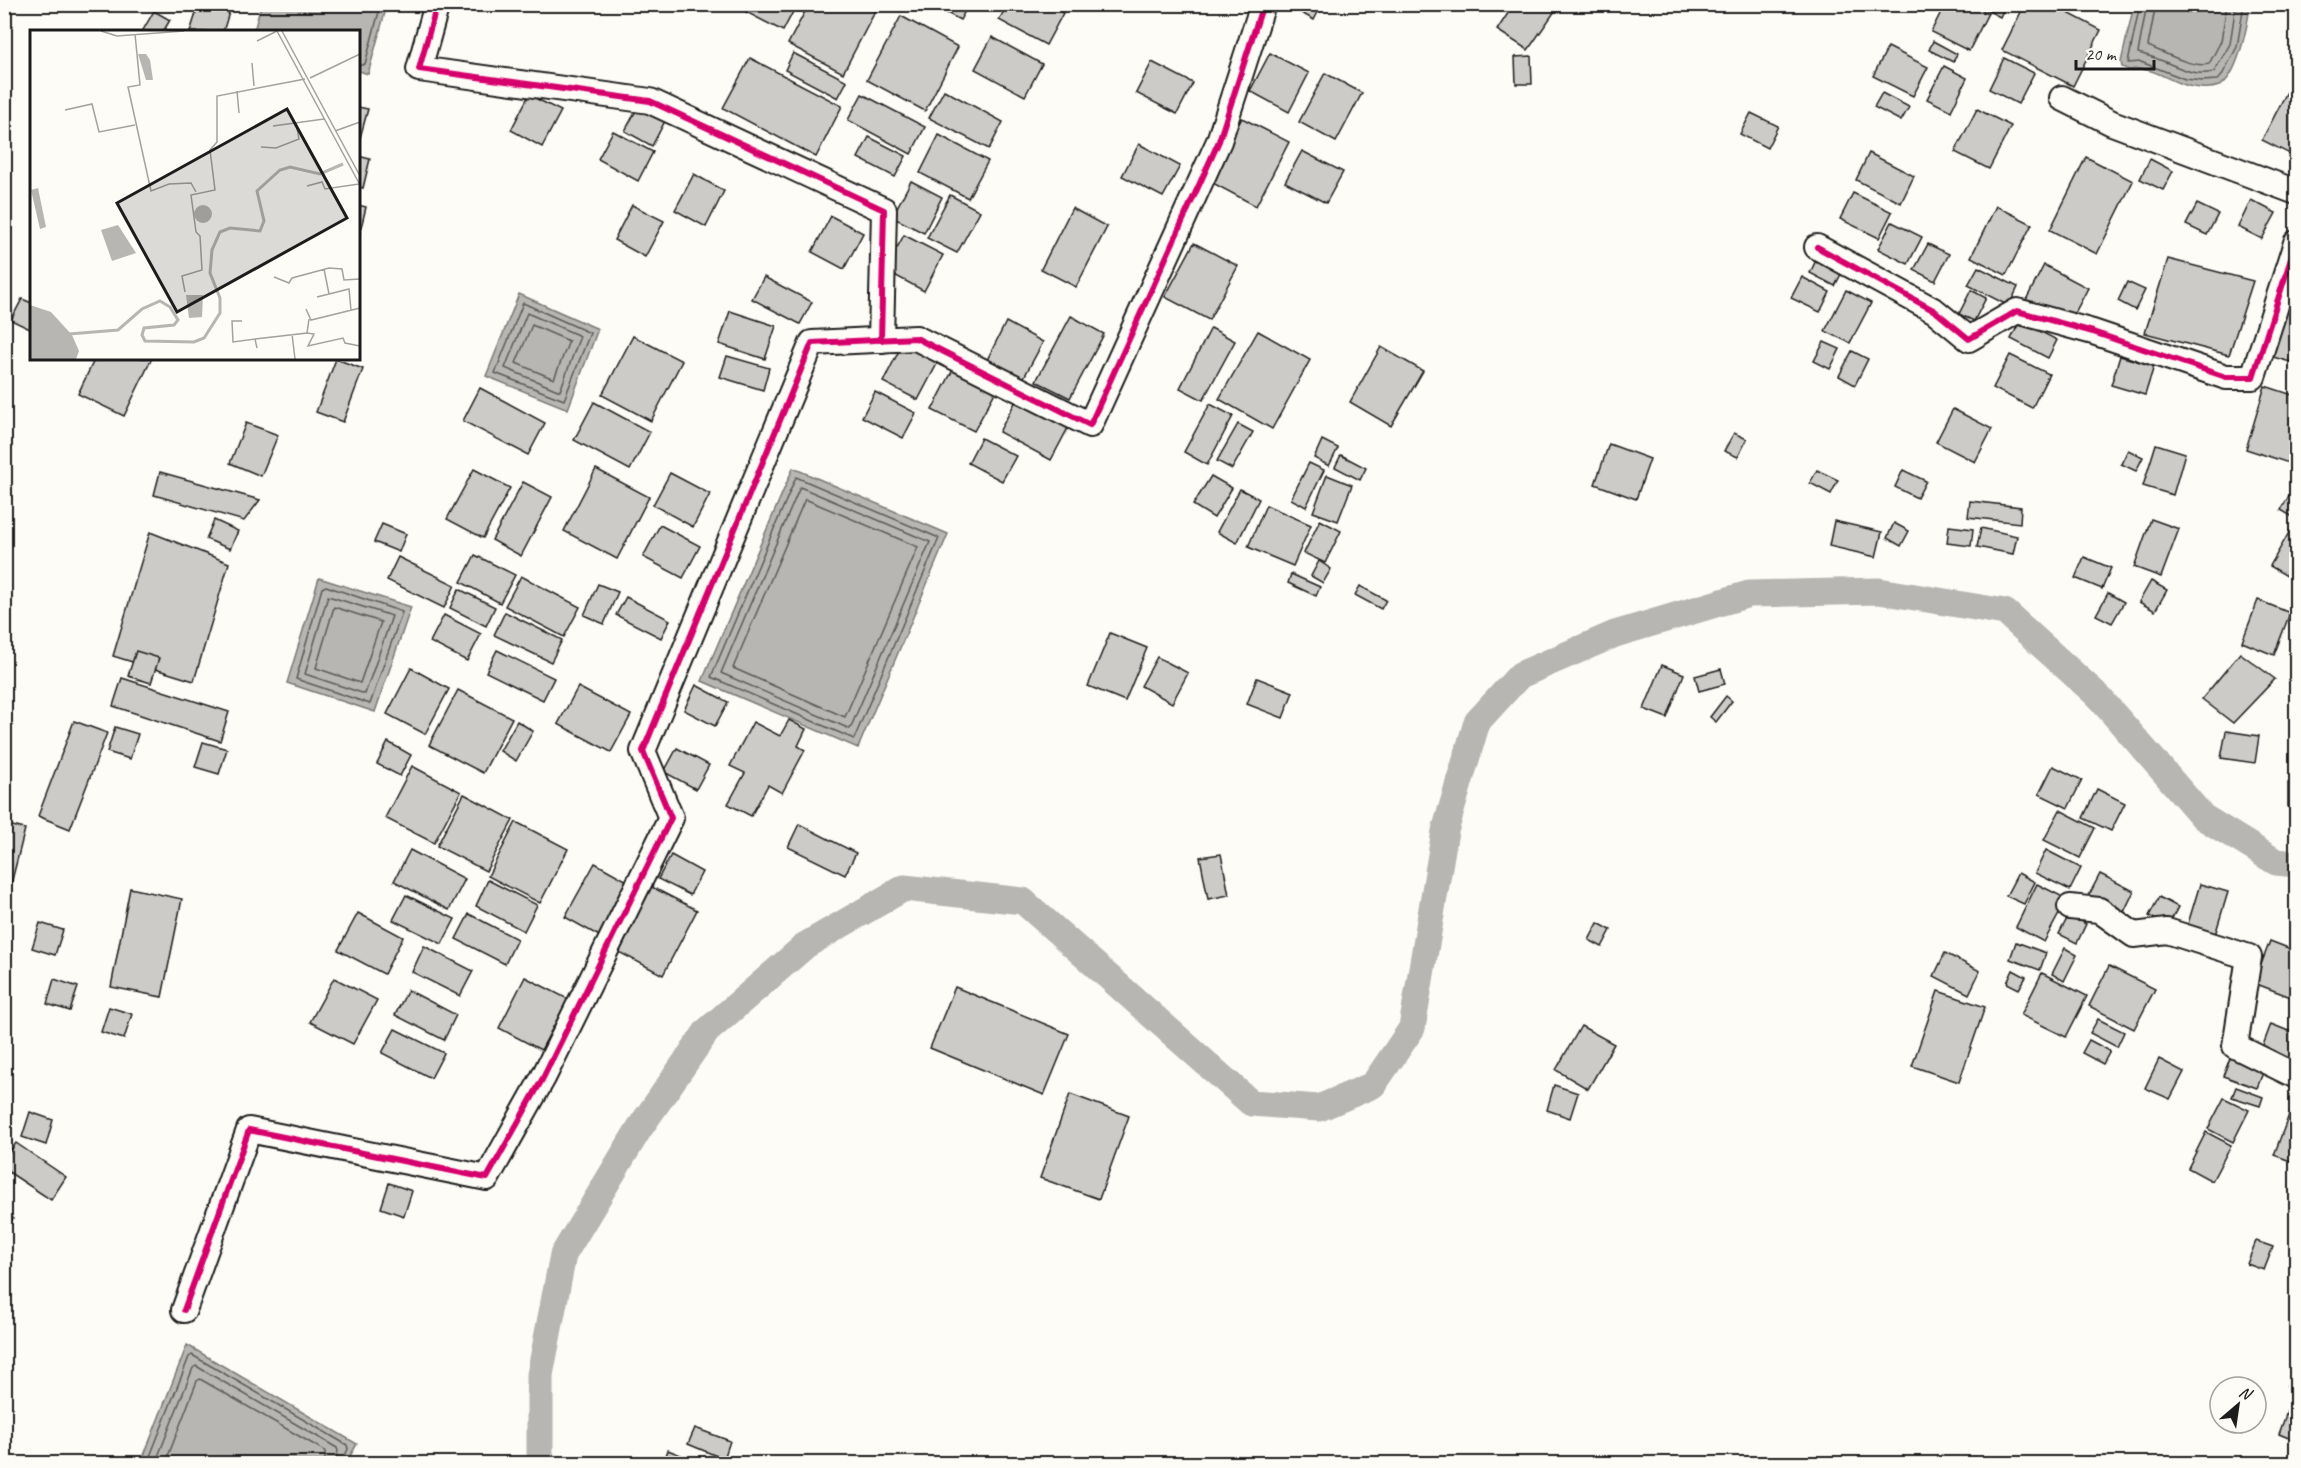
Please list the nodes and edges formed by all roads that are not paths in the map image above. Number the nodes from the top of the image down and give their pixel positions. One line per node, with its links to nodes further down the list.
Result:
1 (437, 4): 7 (street)
2 (1263, 4): 7 (street)
3 (2062, 98): 4 (street)
4 (2296, 192)
5 (2296, 243): 6 (street)
6 (1817, 247)
7 (881, 340): 10 (street)
8 (2070, 906): 9 (street)
9 (2296, 1076)
10 (184, 1310)

